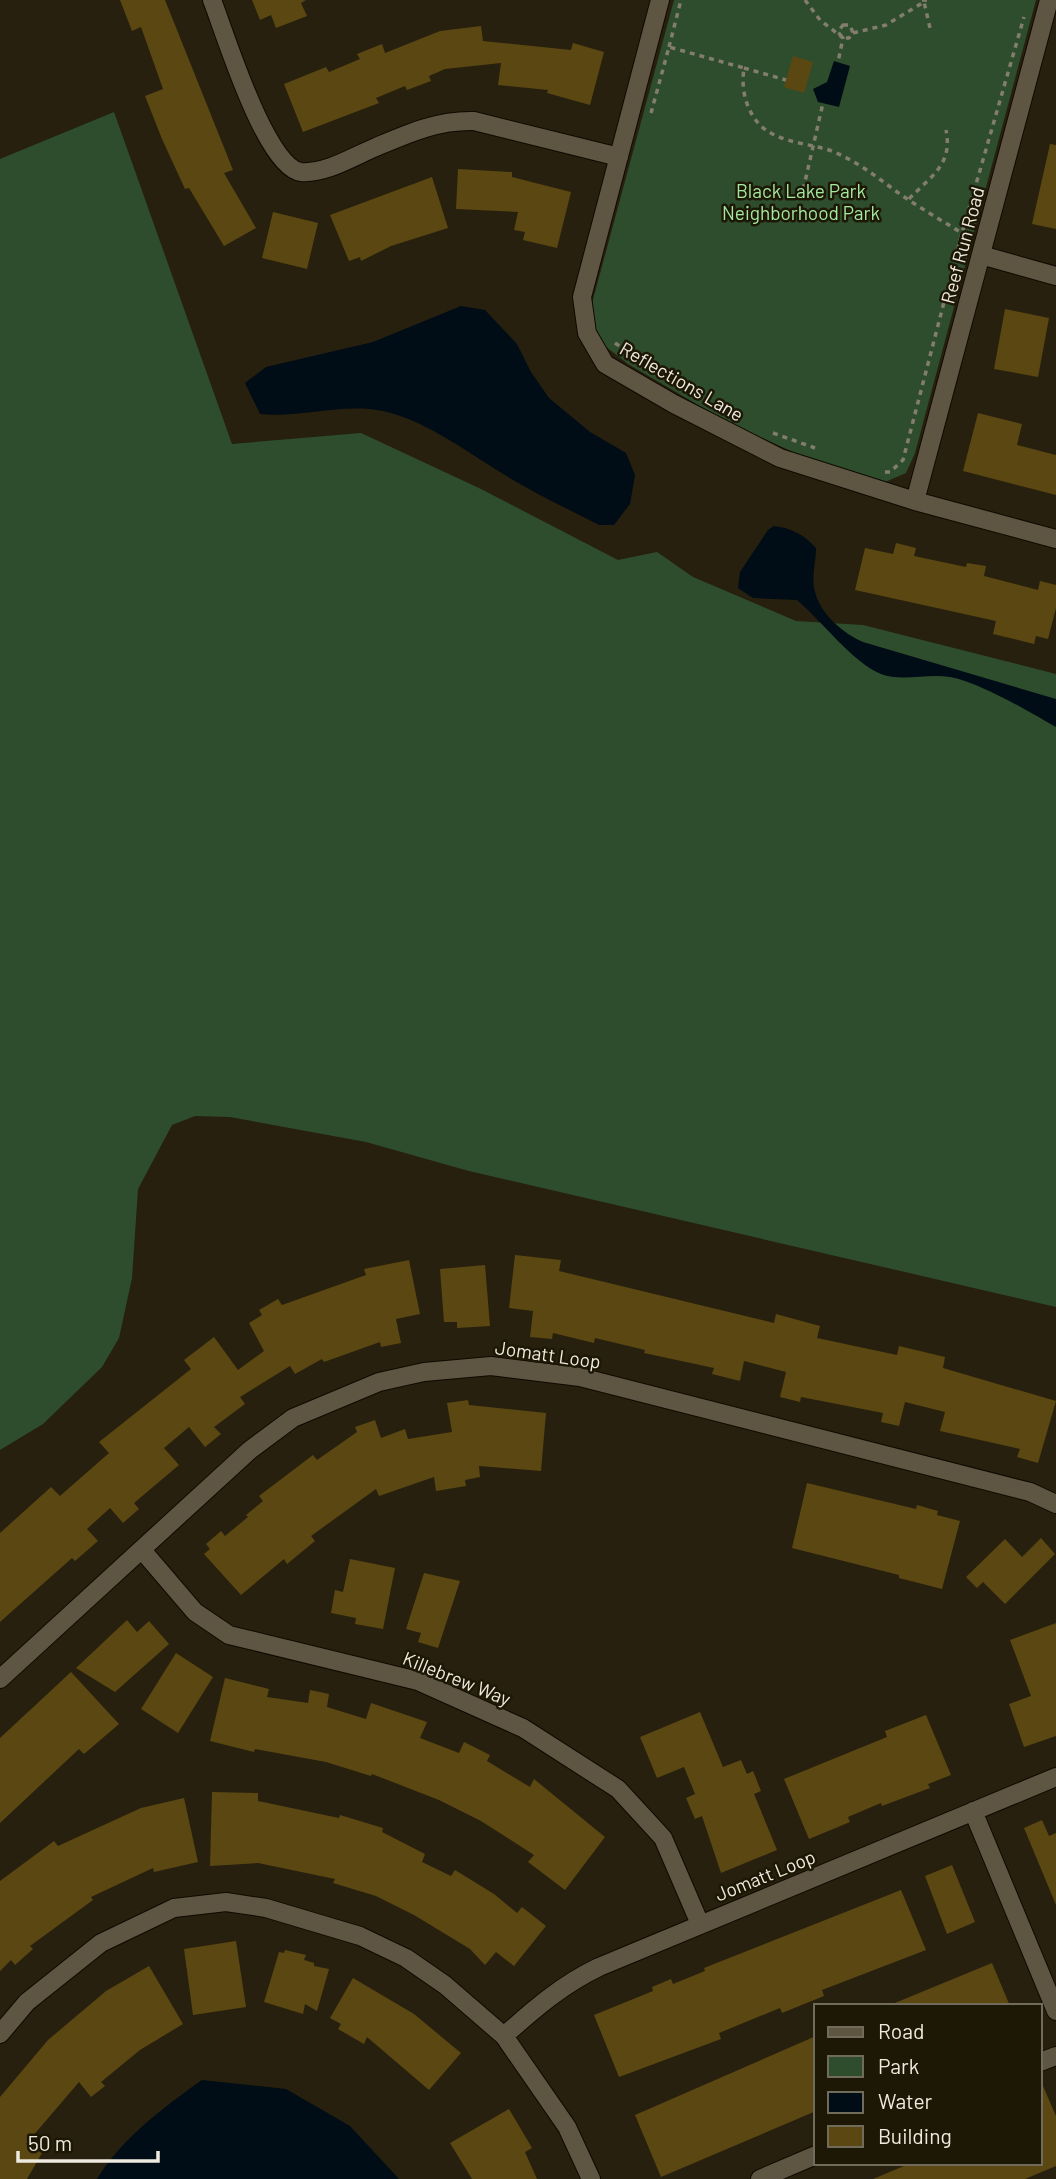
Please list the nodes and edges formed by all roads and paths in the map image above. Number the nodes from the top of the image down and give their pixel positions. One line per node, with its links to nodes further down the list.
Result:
1 (212, 0): 20 (street)
2 (660, 0): 20 (street, Reflections Lane)
3 (681, 0): 12 (path)
4 (806, 0): 9 (path)
5 (925, 1): 8 (path); 10 (path)
6 (1050, 5): 24 (street, Reef Run Road)
7 (1025, 13): 23 (path)
8 (930, 28)
9 (838, 32): 10 (path); 11 (path)
10 (853, 33): 11 (path)
11 (843, 38): 13 (path)
12 (669, 47): 14 (path); 17 (path)
13 (838, 62)
14 (744, 68): 15 (path); 19 (path)
15 (786, 80)
16 (824, 103): 19 (path)
17 (648, 125)
18 (946, 130): 22 (path)
19 (813, 147): 21 (path); 22 (path)
20 (619, 157): 31 (street, Reflections Lane)
21 (801, 199)
22 (909, 199): 23 (path)
23 (962, 233): 30 (path)
24 (981, 255): 25 (street); 31 (street, Reef Run Road)
25 (1056, 276)
26 (608, 335): 27 (path)
27 (682, 386)
28 (764, 429): 29 (path)
29 (827, 453)
30 (878, 472)
31 (915, 501): 32 (street, Reflections Lane)
32 (1056, 539)
33 (1056, 1504): 34 (street, Jomatt Loop)
34 (142, 1550): 35 (street, Jomatt Loop); 38 (street, Killebrew Way)
35 (0, 1679)
36 (1056, 1777): 37 (street, Jomatt Loop)
37 (974, 1811): 38 (street, Jomatt Loop); 39 (street)
38 (700, 1924): 41 (street, Jomatt Loop)
39 (1056, 2011)
40 (0, 2034): 41 (street)
41 (504, 2036): 43 (street)
42 (814, 2156): 44 (street)
43 (591, 2179)
44 (761, 2179)

